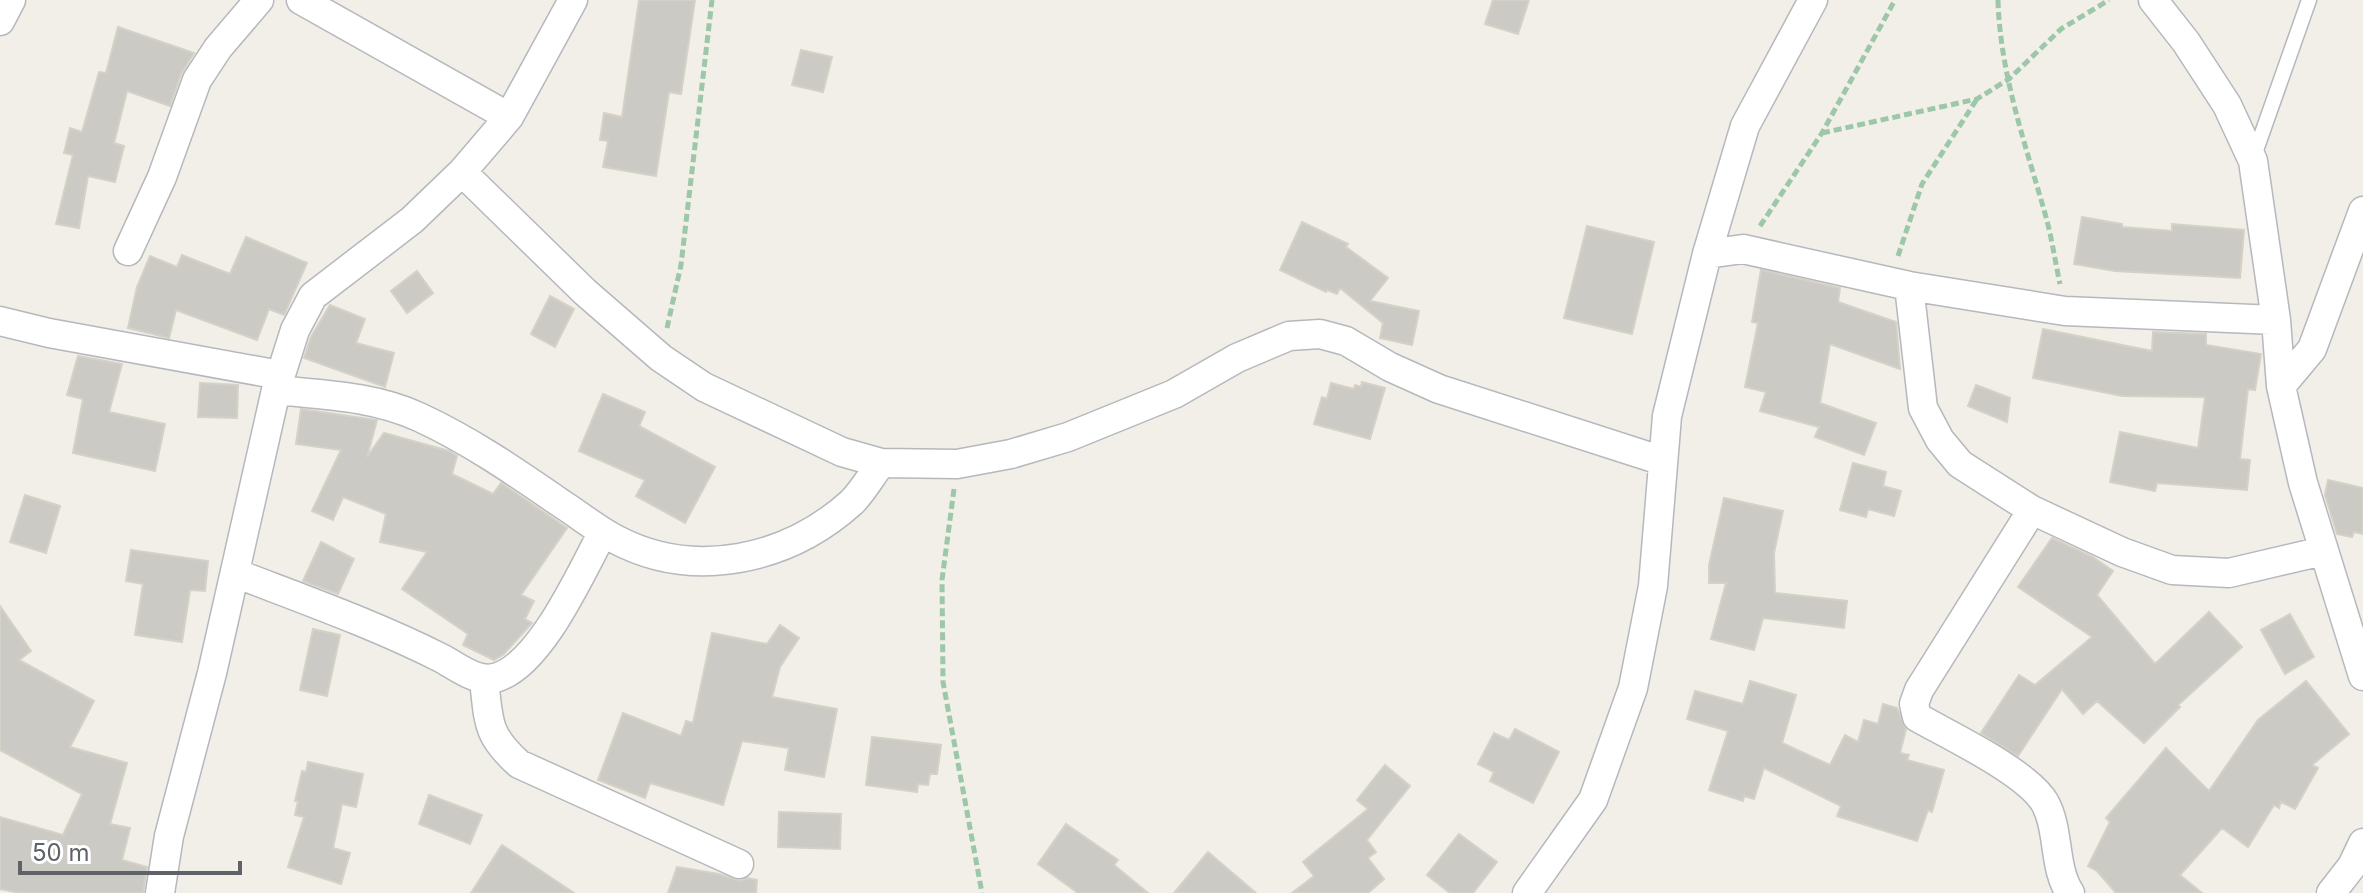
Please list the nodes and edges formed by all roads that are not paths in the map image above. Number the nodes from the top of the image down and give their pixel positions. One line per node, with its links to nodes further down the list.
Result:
1 (11, 0): 8 (street)
2 (259, 0): 13 (street)
3 (301, 0): 9 (street)
4 (573, 0): 9 (street)
5 (1813, 0): 14 (street)
6 (2153, 0): 10 (street)
7 (2309, 0): 10 (lane)
8 (0, 21)
9 (509, 117): 11 (street)
10 (2253, 161): 16 (street)
11 (462, 172): 18 (street); 21 (street)
12 (2363, 211): 19 (street)
13 (128, 251)
14 (1707, 254): 15 (street); 20 (street)
15 (1900, 283): 16 (street); 22 (street)
16 (2276, 320): 19 (street)
17 (0, 321): 18 (street)
18 (278, 383): 23 (street); 25 (street)
19 (2281, 386): 24 (street)
20 (1663, 461): 21 (street); 31 (street)
21 (881, 463): 23 (street)
22 (2032, 510): 24 (street); 32 (street)
23 (603, 532): 27 (street)
24 (2323, 551): 26 (street)
25 (235, 573): 27 (street); 30 (street)
26 (2363, 676)
27 (484, 680): 29 (street)
28 (2363, 843): 33 (street)
29 (739, 864)
30 (160, 893)
31 (1527, 893)
32 (2070, 893)
33 (2331, 893)

